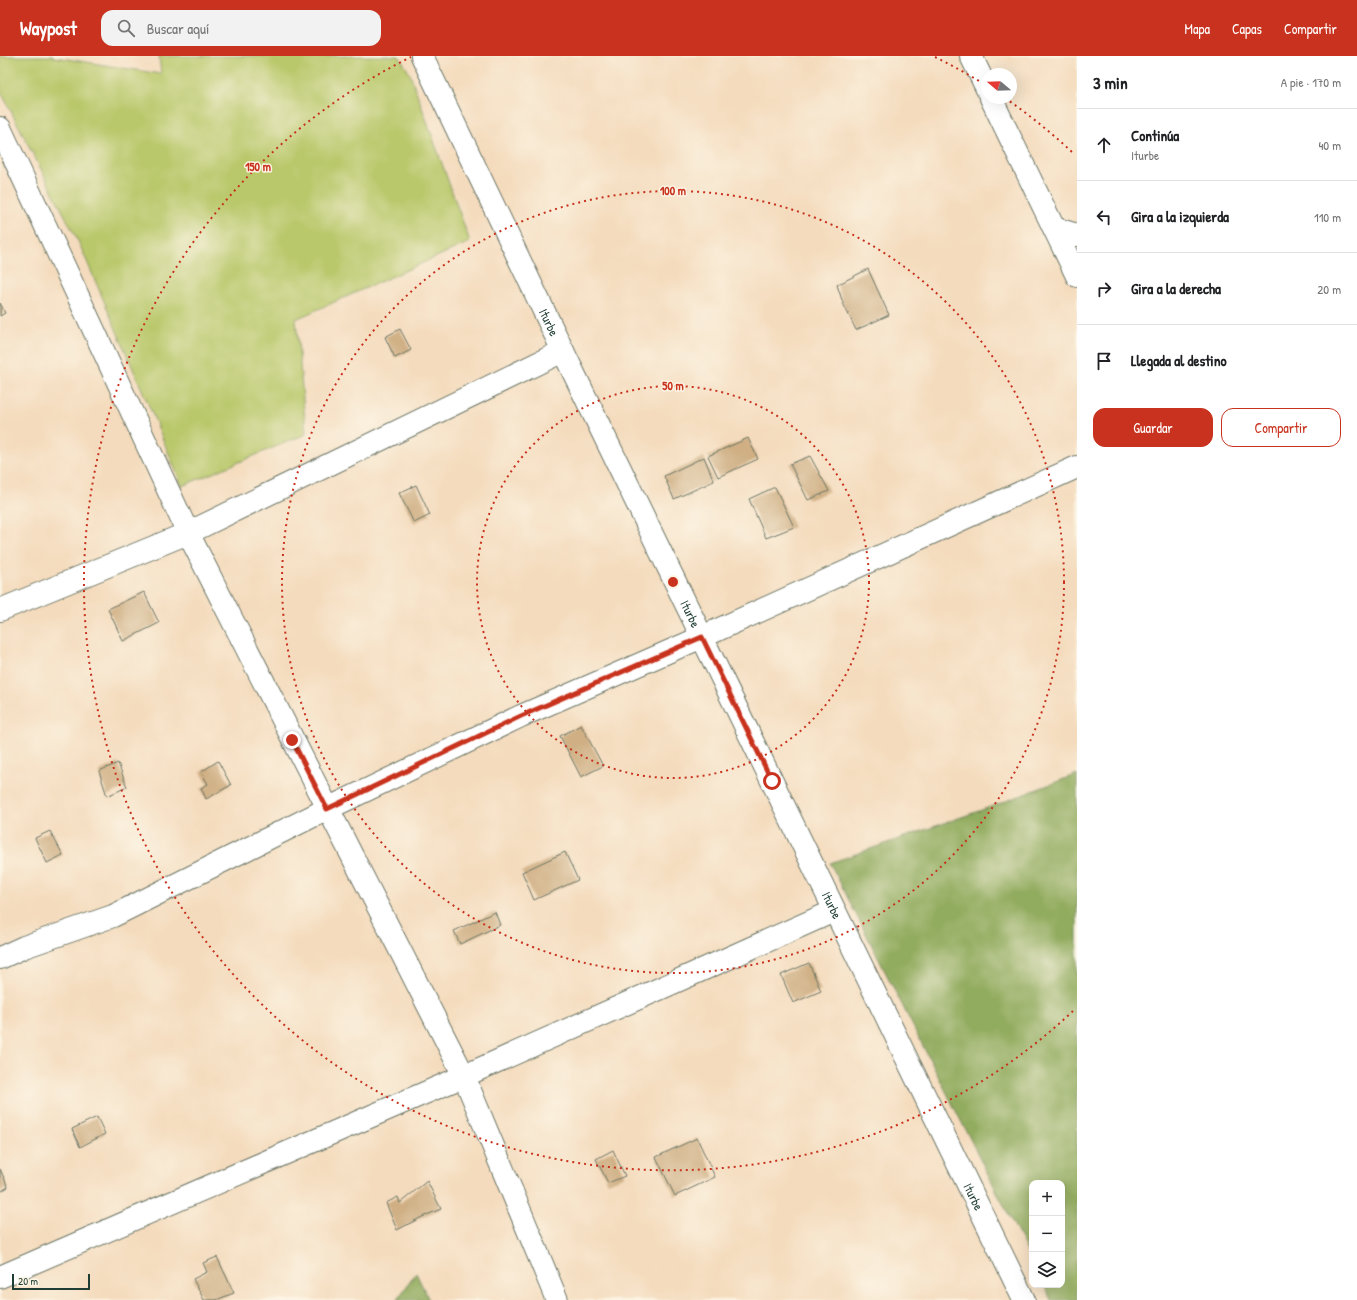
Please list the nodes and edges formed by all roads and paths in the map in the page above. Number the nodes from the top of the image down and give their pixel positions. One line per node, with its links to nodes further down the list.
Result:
1 (422, 56): 9 (street, Iturbe)
2 (971, 56): 3 (street)
3 (981, 77)
4 (994, 104): 6 (street)
5 (0, 128): 11 (street)
6 (1054, 228): 7 (street); 8 (street)
7 (1077, 235)
8 (1077, 276)
9 (563, 351): 11 (street); 13 (street, Iturbe)
10 (1077, 467): 13 (street)
11 (188, 533): 12 (street); 14 (street)
12 (0, 610)
13 (702, 637): 14 (street); 15 (street, Iturbe)
14 (327, 809): 16 (street); 17 (street)
15 (834, 911): 17 (street); 20 (street, Iturbe)
16 (0, 958)
17 (464, 1076): 18 (street); 19 (street)
18 (0, 1277)
19 (557, 1300)
20 (1024, 1300)

